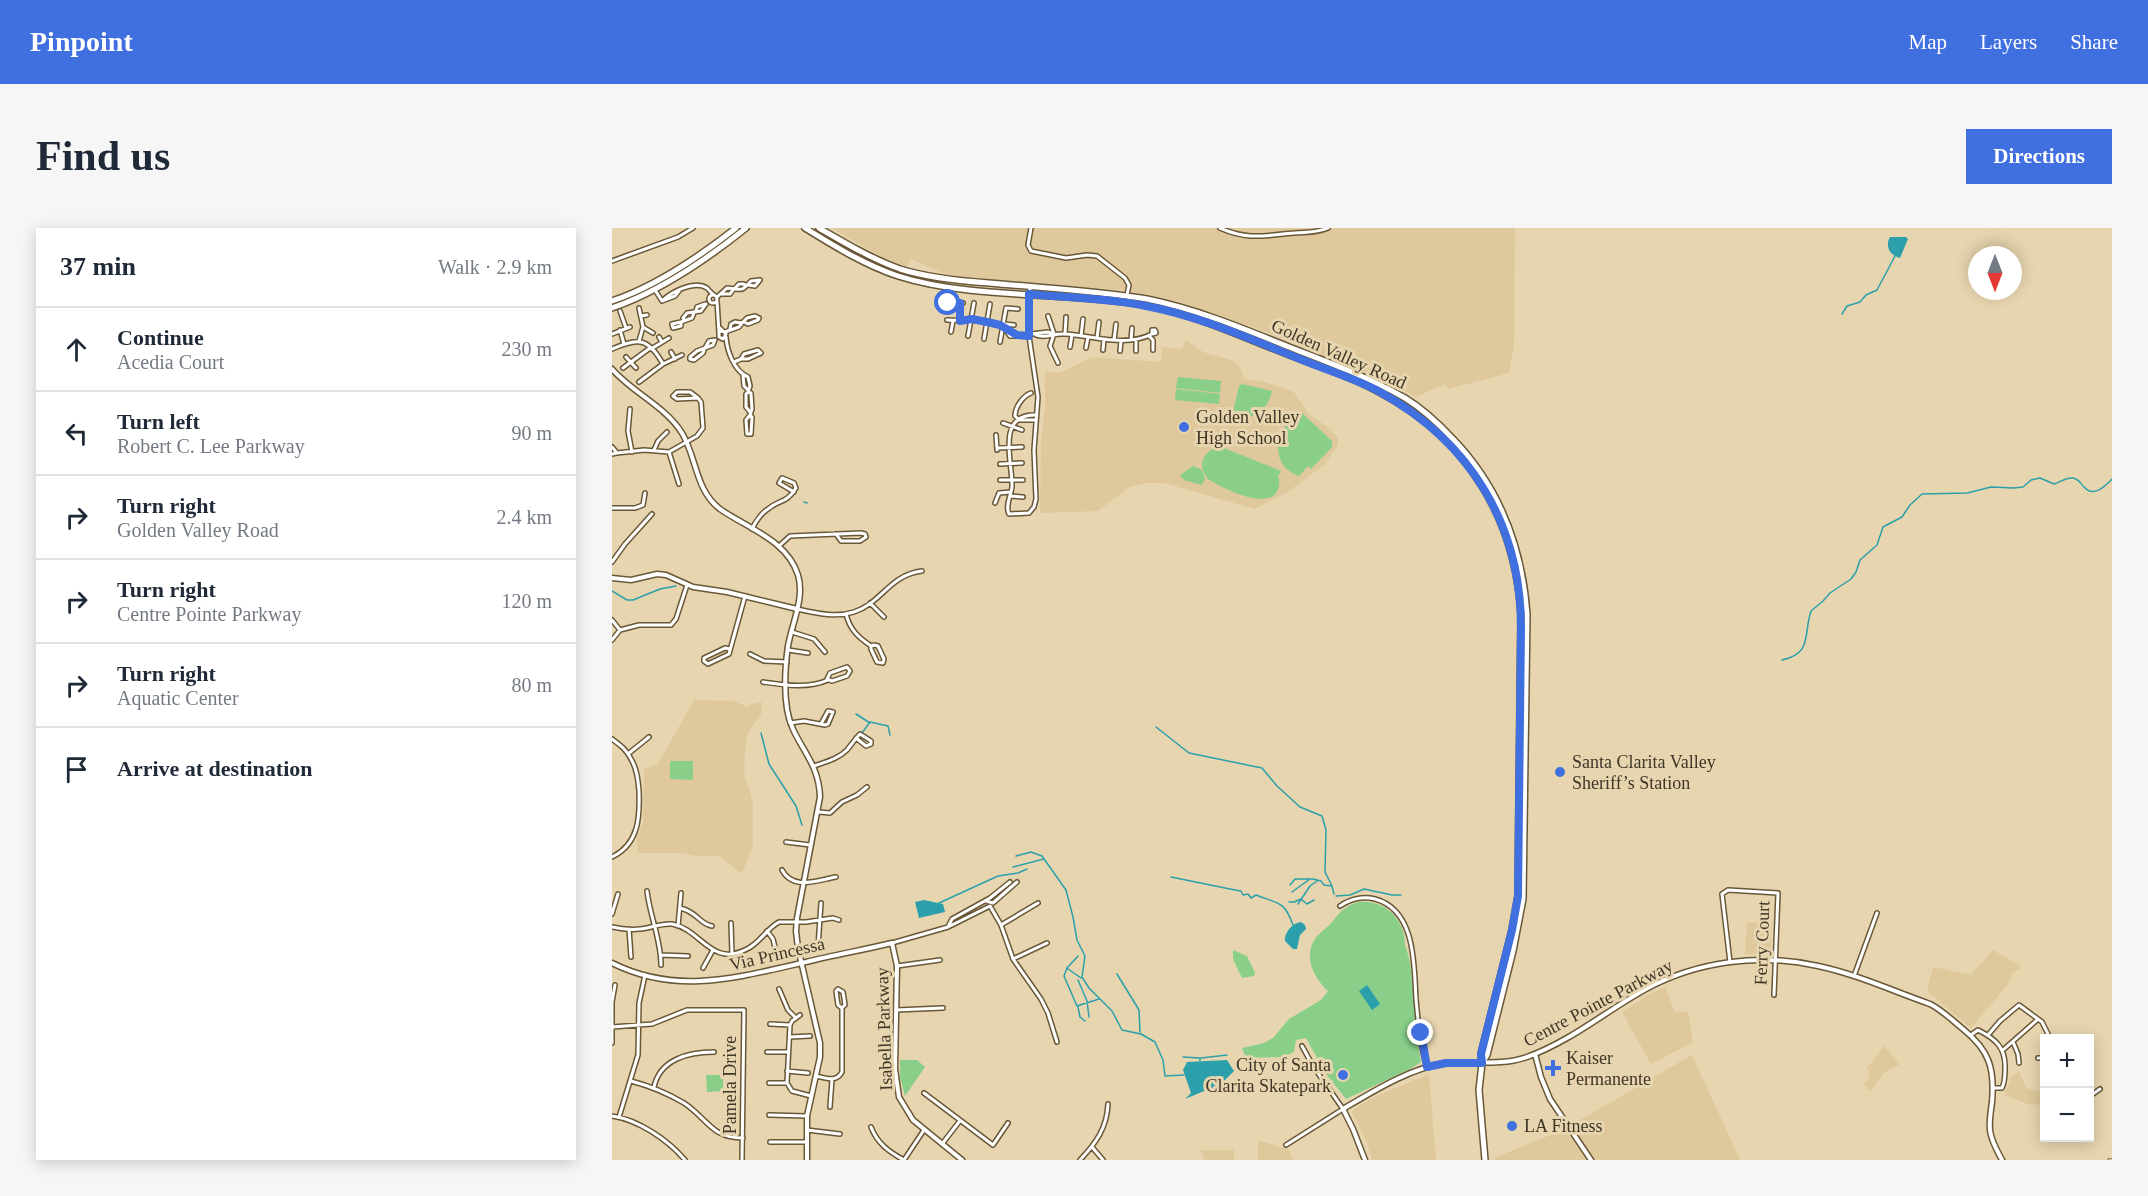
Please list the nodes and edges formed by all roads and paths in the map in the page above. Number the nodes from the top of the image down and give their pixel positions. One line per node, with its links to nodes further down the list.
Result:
1 (684, 228): 10 (street)
2 (693, 228): 10 (street)
3 (736, 228): 18 (main road)
4 (746, 228): 14 (main road)
5 (805, 228): 15 (main road, Golden Valley Road)
6 (819, 228): 13 (main road, Golden Valley Road)
7 (1031, 228): 16 (street)
8 (1220, 228): 9 (street)
9 (1328, 228)
10 (687, 232): 11 (street)
11 (612, 261)
12 (747, 286): 17 (street)
13 (1030, 287): 15 (street); 16 (main road, Golden Valley Road)
14 (654, 289): 17 (street); 22 (main road)
15 (1029, 294): 53 (street); 241 (main road, Golden Valley Road)
16 (1127, 297): 241 (main road, Golden Valley Road)
17 (712, 299): 33 (street); 51 (street)
18 (612, 302)
19 (948, 303): 35 (street)
20 (974, 303): 30 (street)
21 (990, 304): 37 (street)
22 (612, 308)
23 (639, 308): 27 (street)
24 (1018, 309): 41 (street)
25 (620, 311): 44 (street)
26 (647, 315): 27 (street)
27 (641, 316): 42 (street)
28 (1048, 316): 48 (street)
29 (1066, 317): 49 (street)
30 (971, 319): 35 (street); 37 (street); 52 (street)
31 (1083, 319): 54 (street)
32 (947, 320): 34 (street)
33 (683, 321)
34 (953, 321): 35 (street); 45 (street)
35 (960, 321)
36 (743, 322): 51 (street)
37 (987, 322): 41 (street); 59 (street)
38 (1099, 322): 58 (street)
39 (1116, 324): 61 (street)
40 (1014, 325): 41 (street)
41 (1004, 326): 53 (street); 67 (street)
42 (643, 327): 46 (street); 64 (street)
43 (1132, 328): 62 (street)
44 (620, 330): 47 (street); 68 (street)
45 (951, 332)
46 (653, 333)
47 (612, 334)
48 (1054, 334): 49 (street); 53 (street); 85 (street)
49 (1065, 334): 50 (street)
50 (1072, 335): 54 (street); 69 (street)
51 (723, 336): 70 (street); 84 (street)
52 (968, 336)
53 (1029, 336): 99 (street)
54 (1081, 336): 56 (street)
55 (659, 337): 66 (street)
56 (1088, 337): 58 (street); 71 (street)
57 (669, 338): 66 (street)
58 (1097, 338): 60 (street)
59 (984, 339)
60 (1104, 339): 61 (street); 74 (street)
61 (1114, 340): 65 (street)
62 (1131, 340): 63 (street); 65 (street)
63 (1136, 340): 75 (street); 77 (street)
64 (639, 341): 68 (street); 73 (street)
65 (1121, 341): 76 (street)
66 (662, 342): 73 (street)
67 (1000, 342)
68 (624, 344): 72 (street)
69 (1070, 347)
70 (704, 348): 70 (street)
71 (1086, 348)
72 (612, 349)
73 (651, 349): 83 (street); 86 (street)
74 (1103, 350)
75 (1153, 350)
76 (1120, 351)
77 (1136, 351)
78 (671, 352): 81 (street)
79 (682, 355): 81 (street)
80 (626, 357): 83 (street)
81 (674, 359): 86 (street); 87 (street)
82 (741, 359): 82 (street); 84 (street)
83 (631, 362): 88 (street); 89 (street)
84 (733, 362): 98 (street)
85 (1058, 363)
86 (663, 364): 92 (street)
87 (677, 366)
88 (623, 368)
89 (636, 368)
90 (612, 369): 106 (street)
91 (641, 370): 92 (street)
92 (646, 376): 93 (street); 94 (street)
93 (652, 381)
94 (639, 382)
95 (1031, 393): 100 (street)
96 (698, 398): 96 (street); 106 (street)
97 (630, 410): 111 (street)
98 (750, 414): 98 (street)
99 (1036, 417): 100 (street); 124 (street)
100 (1019, 420): 102 (street)
101 (1003, 423): 102 (street)
102 (1012, 428): 103 (street); 109 (street)
103 (1022, 430)
104 (668, 432): 110 (street)
105 (996, 435): 109 (street)
106 (687, 443): 112 (street); 129 (street)
107 (612, 447): 113 (street)
108 (1022, 447): 109 (street)
109 (1008, 448): 115 (street)
110 (654, 450): 111 (street); 112 (street)
111 (632, 452): 113 (street)
112 (669, 452): 121 (street)
113 (617, 453): 114 (street)
114 (612, 454)
115 (1010, 463): 116 (street); 117 (street); 119 (street)
116 (1022, 463)
117 (1000, 464)
118 (1000, 480): 119 (street)
119 (1012, 480): 120 (street); 124 (street)
120 (1023, 480)
121 (679, 484)
122 (794, 492): 122 (street); 129 (street)
123 (645, 493): 127 (street)
124 (1011, 494): 125 (street); 126 (street)
125 (1023, 496)
126 (995, 503)
127 (612, 508)
128 (652, 514): 132 (street)
129 (752, 529): 131 (street)
130 (836, 534): 130 (street); 131 (street)
131 (779, 546): 138 (street)
132 (612, 562)
133 (922, 571): 137 (street)
134 (612, 578): 135 (street)
135 (687, 585): 136 (street); 142 (street)
136 (745, 596): 138 (street); 146 (street)
137 (870, 603): 139 (street); 140 (street)
138 (797, 609): 139 (street); 143 (street)
139 (846, 614): 145 (street)
140 (884, 617)
141 (612, 620): 142 (street)
142 (620, 630): 144 (street)
143 (792, 632): 147 (street); 148 (street)
144 (612, 640)
145 (871, 646): 145 (street)
146 (730, 650): 146 (street)
147 (788, 650): 149 (street); 151 (street)
148 (825, 652)
149 (808, 653)
150 (750, 654): 151 (street)
151 (787, 662): 154 (street)
152 (828, 680): 152 (street); 154 (street)
153 (763, 682): 154 (street)
154 (786, 686): 155 (street)
155 (790, 723): 156 (street); 161 (street)
156 (821, 724): 156 (street)
157 (649, 737): 160 (street)
158 (856, 738): 158 (street); 161 (street)
159 (612, 739): 160 (street)
160 (628, 754): 166 (street)
161 (814, 766): 163 (street)
162 (867, 787): 163 (street)
163 (819, 812): 165 (street)
164 (786, 842): 165 (street)
165 (812, 845): 171 (street)
166 (612, 856)
167 (782, 870): 171 (street)
168 (836, 877): 171 (street)
169 (1010, 882): 175 (street, Via Princessa)
170 (1017, 882): 175 (street, Via Princessa)
171 (804, 883): 184 (street)
172 (647, 891): 187 (street)
173 (681, 893): 179 (street)
174 (612, 894): 181 (street)
175 (986, 901): 191 (street, Via Princessa)
176 (822, 903): 182 (street)
177 (1038, 903): 186 (street)
178 (1340, 906): 243 (street)
179 (680, 908): 188 (street); 189 (street)
180 (1877, 913): 213 (street)
181 (612, 914)
182 (820, 919): 183 (street); 184 (street); 196 (street)
183 (839, 921)
184 (796, 922): 193 (street); 208 (street)
185 (731, 923): 198 (street)
186 (1001, 925): 191 (street, Via Princessa); 203 (street)
187 (655, 926): 188 (street); 192 (street); 199 (street)
188 (678, 926): 197 (street)
189 (712, 926)
190 (612, 927): 192 (street)
191 (948, 927): 194 (street, Via Princessa)
192 (629, 929): 202 (street)
193 (767, 931): 198 (street); 201 (street)
194 (892, 943): 208 (street, Via Princessa); 210 (street, Isabella Parkway)
195 (1047, 943): 203 (street)
196 (818, 947)
197 (713, 950): 198 (street); 211 (street)
198 (732, 954)
199 (661, 955): 200 (street); 209 (street)
200 (688, 956)
201 (777, 956)
202 (631, 957)
203 (1013, 959): 232 (street)
204 (940, 960): 210 (street)
205 (1775, 960): 206 (street, Centre Pointe Parkway); 206 (street, Ferry Court); 213 (street, Centre Pointe Parkway); 216 (street, Ferry Court)
206 (1730, 962): 240 (street, Centre Pointe Parkway)
207 (612, 963): 212 (street, Via Princessa)
208 (801, 963): 212 (street, Via Princessa); 246 (street)
209 (661, 965)
210 (897, 966): 219 (street, Isabella Parkway)
211 (703, 968)
212 (645, 975): 223 (street)
213 (1854, 976): 228 (street, Centre Pointe Parkway)
214 (615, 985): 226 (street)
215 (779, 989): 221 (street)
216 (1774, 995)
217 (842, 1008): 217 (street); 247 (street)
218 (944, 1008): 219 (street)
219 (896, 1010): 268 (street, Isabella Parkway)
220 (800, 1015): 221 (street)
221 (795, 1017): 225 (street)
222 (2037, 1020): 227 (street); 229 (street); 233 (street)
223 (638, 1024): 226 (street); 248 (street); 270 (street, Pamela Drive)
224 (770, 1024): 225 (street)
225 (790, 1025): 231 (street)
226 (613, 1027): 234 (street)
227 (2048, 1034)
228 (1971, 1035): 229 (street); 252 (street, Centre Pointe Parkway)
229 (1988, 1035): 236 (street)
230 (810, 1036): 231 (street)
231 (790, 1037): 239 (street)
232 (1057, 1042)
233 (2013, 1042): 236 (street); 242 (street)
234 (612, 1043)
235 (1302, 1046): 259 (street)
236 (2003, 1050): 252 (street)
237 (714, 1052): 251 (street)
238 (767, 1052): 239 (street)
239 (788, 1052): 244 (street)
240 (1535, 1054): 241 (street, Centre Pointe Parkway); 285 (street)
241 (1482, 1063): 243 (street, Centre Pointe Parkway); 284 (main road, Golden Valley Road)
242 (2019, 1063)
243 (1427, 1067): 259 (street, Centre Pointe Parkway)
244 (787, 1071): 245 (street); 250 (street)
245 (808, 1073)
246 (816, 1076): 247 (street); 256 (street)
247 (832, 1079): 258 (street)
248 (631, 1081): 251 (street); 263 (street)
249 (769, 1083): 250 (street)
250 (787, 1083): 256 (street)
251 (654, 1087): 270 (street)
252 (1993, 1088): 286 (street, Centre Pointe Parkway)
253 (2100, 1089): 255 (street)
254 (924, 1093): 264 (street)
255 (2094, 1093)
256 (811, 1096): 262 (street)
257 (1108, 1104): 275 (street)
258 (830, 1107)
259 (1343, 1109): 274 (street, Centre Pointe Parkway); 283 (street)
260 (769, 1115): 262 (street)
261 (612, 1116): 263 (street)
262 (807, 1116): 267 (street)
263 (619, 1117): 276 (street)
264 (959, 1121): 265 (street); 273 (street)
265 (1008, 1124)
266 (871, 1127): 279 (street)
267 (807, 1130): 269 (street); 272 (street)
268 (924, 1130): 273 (street, Isabella Parkway); 279 (street)
269 (840, 1134)
270 (744, 1138): 277 (street, Pamela Drive)
271 (770, 1142): 272 (street)
272 (807, 1142): 278 (street)
273 (942, 1144): 280 (street, Isabella Parkway)
274 (1286, 1144)
275 (1092, 1147): 281 (street); 282 (street)
276 (685, 1160)
277 (742, 1160)
278 (807, 1160)
279 (904, 1160)
280 (962, 1160)
281 (1080, 1160)
282 (1102, 1160)
283 (1365, 1160)
284 (1485, 1160)
285 (1592, 1160)
286 (2002, 1160)

